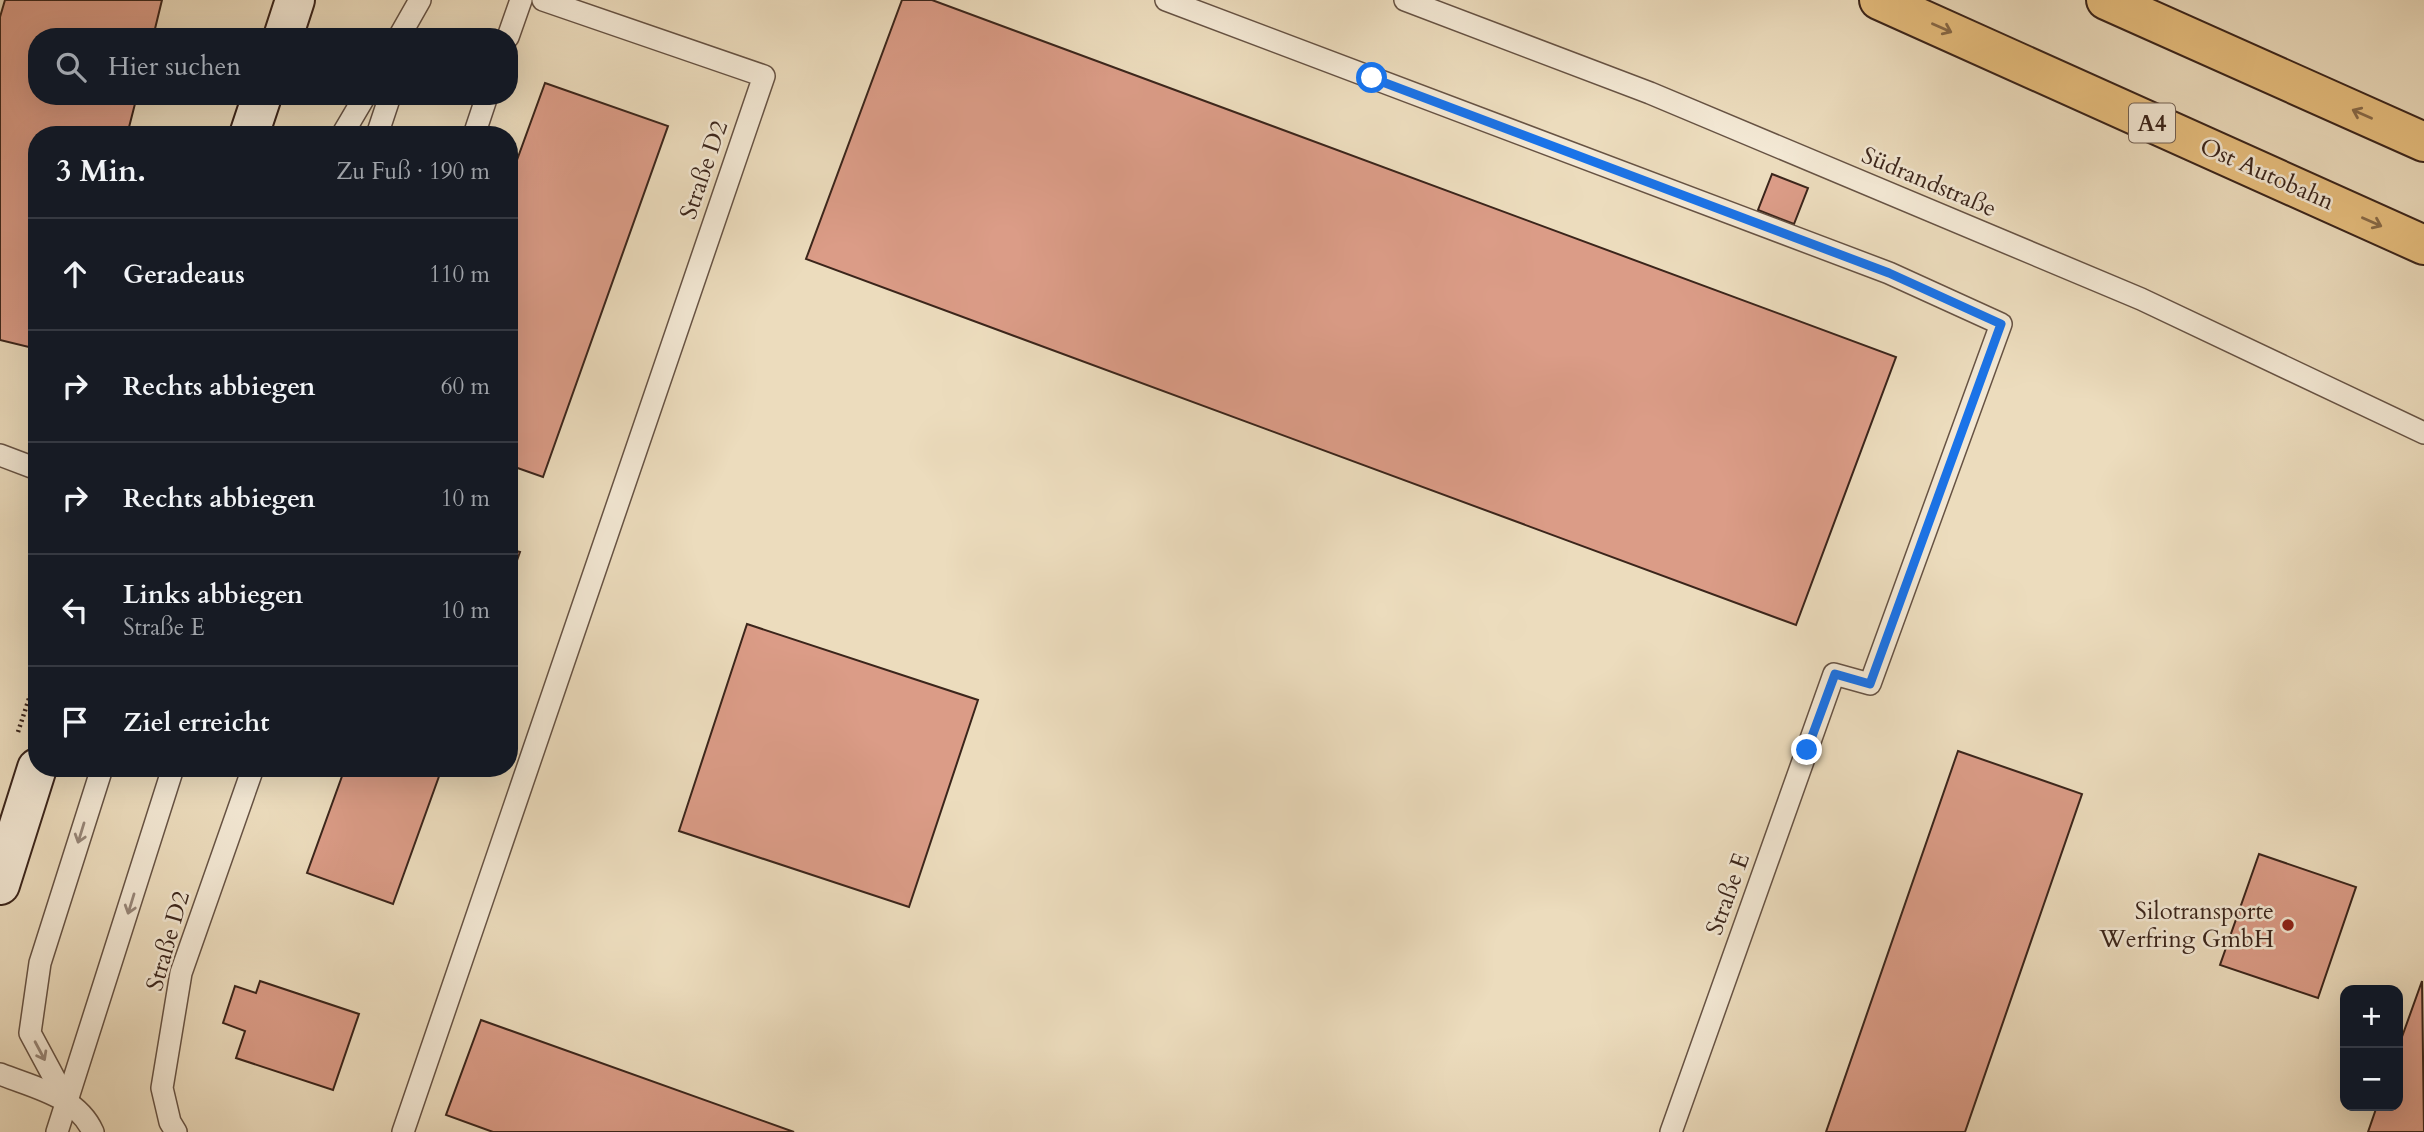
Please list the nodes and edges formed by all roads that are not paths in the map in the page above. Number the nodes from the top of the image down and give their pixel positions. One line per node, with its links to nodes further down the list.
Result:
1 (295, 0): 9 (street)
2 (421, 0): 10 (lane); 11 (lane)
3 (521, 0): 12 (lane)
4 (543, 0): 36 (lane, Straße D2)
5 (1166, 0): 37 (lane, Straße E)
6 (1405, 0): 23 (lane, Südrandstraße)
7 (1879, 0): 22 (highway, Ost Autobahn / A4, one-way to 22)
8 (2106, 0): 21 (highway, one-way to 8)
9 (286, 28)
10 (404, 28)
11 (413, 28)
12 (511, 28)
13 (259, 105): 17 (street)
14 (360, 105): 18 (lane)
15 (387, 105): 19 (lane)
16 (484, 105): 20 (lane)
17 (251, 126)
18 (347, 126)
19 (380, 126)
20 (477, 126)
21 (2424, 142)
22 (2424, 245)
23 (2424, 433)
24 (0, 454): 25 (lane)
25 (28, 465)
26 (34, 777): 30 (street)
27 (99, 777): 32 (lane, one-way to 32)
28 (170, 777): 32 (lane, one-way to 32)
29 (250, 777): 35 (lane, Straße D2)
30 (0, 885)
31 (0, 1074): 32 (lane)
32 (66, 1100): 33 (lane); 34 (lane)
33 (57, 1132)
34 (93, 1132)
35 (176, 1132)
36 (403, 1132)
37 (1671, 1132)

